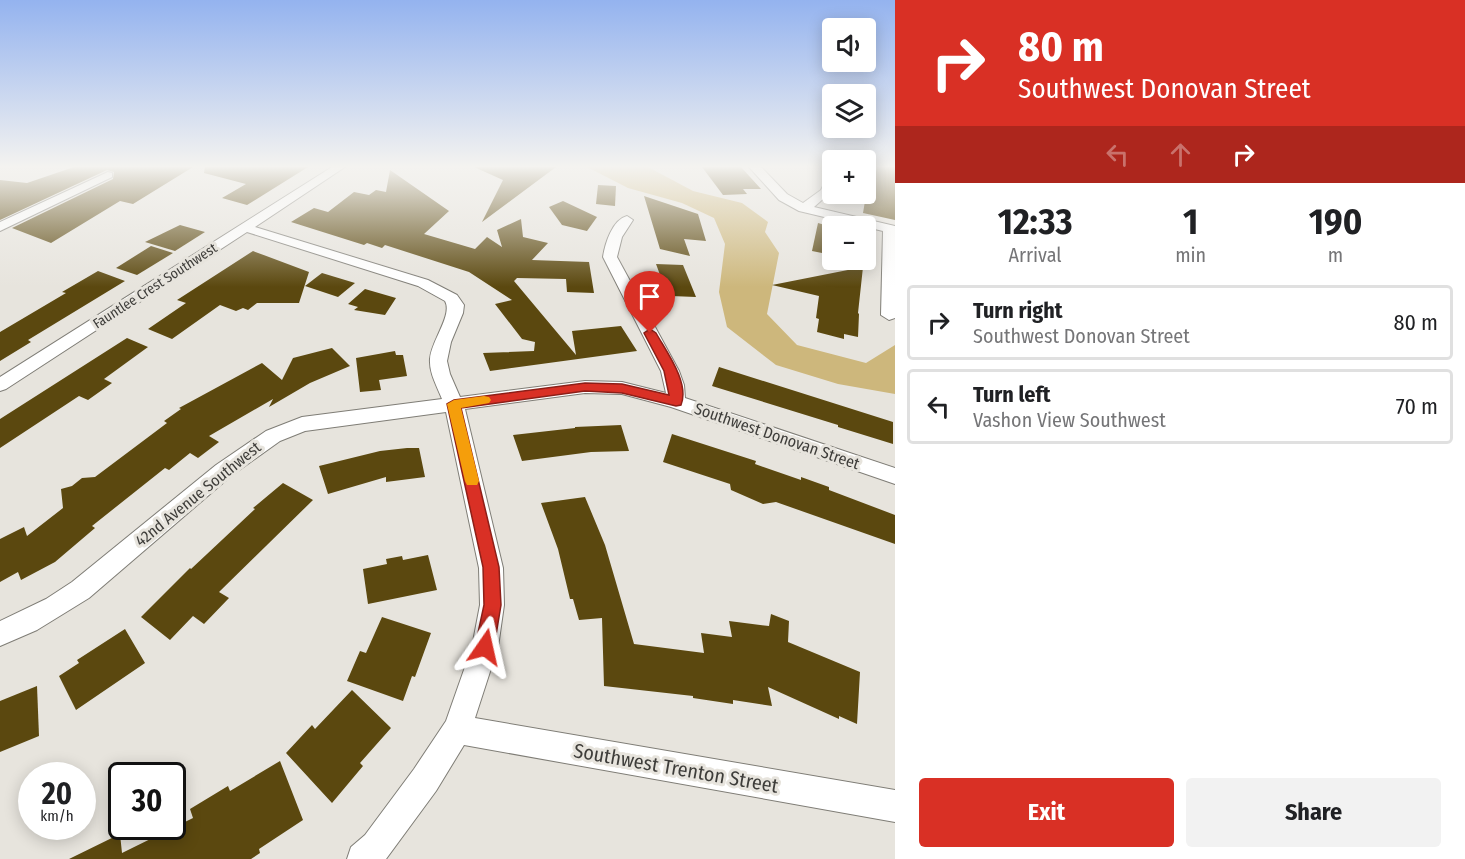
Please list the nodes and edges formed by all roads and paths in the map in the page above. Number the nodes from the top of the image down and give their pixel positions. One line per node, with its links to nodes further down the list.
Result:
1 (41, 207): 5 (street)
2 (278, 207): 6 (street, Fauntlee Crest Southwest)
3 (803, 208): 7 (street)
4 (627, 220): 10 (street)
5 (0, 227)
6 (246, 228): 9 (street, Fauntlee Crest Southwest); 11 (street)
7 (892, 229): 8 (street)
8 (889, 315)
9 (0, 385)
10 (676, 402): 11 (street, Southwest Donovan Street); 12 (street, Southwest Donovan Street)
11 (454, 404): 13 (street, 42nd Avenue Southwest); 14 (street)
12 (895, 476)
13 (0, 634)
14 (457, 729): 15 (street, Southwest Trenton Street); 16 (street)
15 (895, 806)
16 (363, 859)

